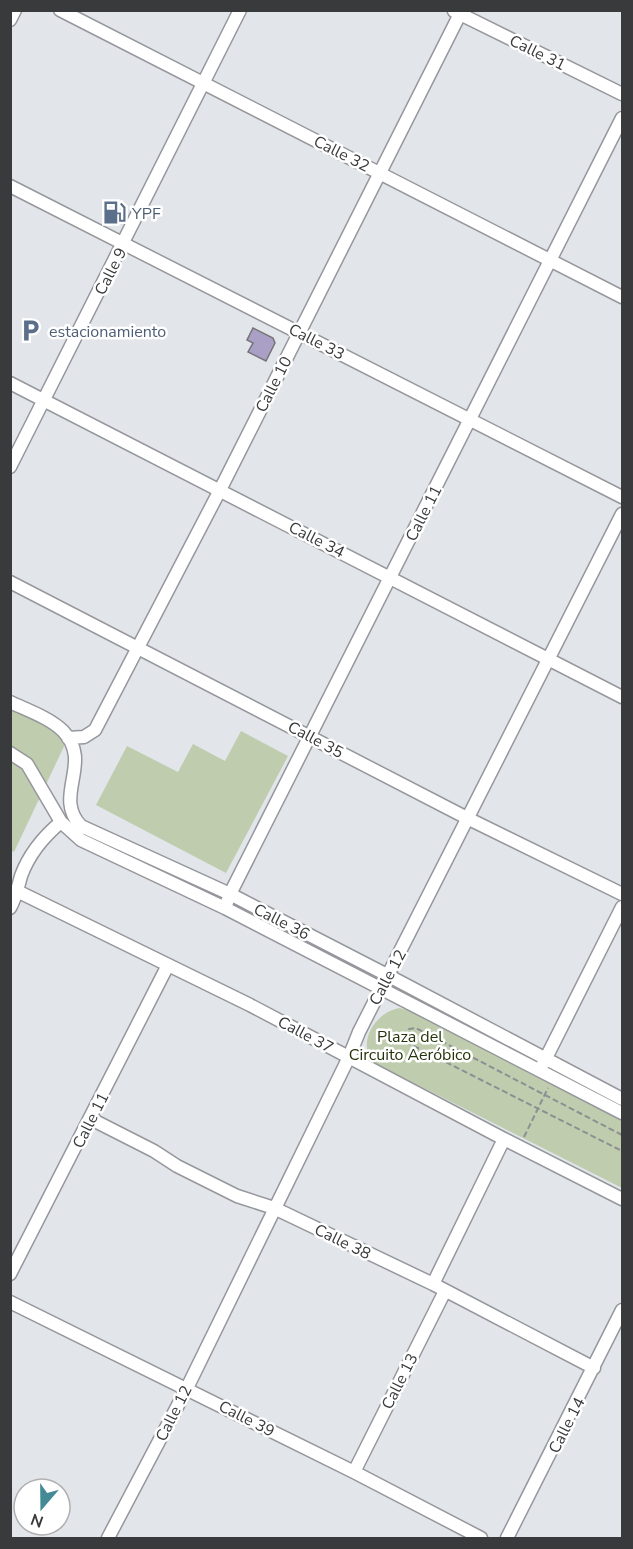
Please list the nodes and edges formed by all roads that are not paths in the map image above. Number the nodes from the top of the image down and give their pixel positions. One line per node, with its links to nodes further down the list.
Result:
1 (15, 10): 5 (street)
2 (60, 10): 6 (street, Calle 32)
3 (240, 10): 6 (street, Calle 9)
4 (458, 12): 7 (street, Calle 31); 9 (street, Calle 10)
5 (10, 20)
6 (204, 83): 9 (street, Calle 32); 11 (street, Calle 9)
7 (622, 94)
8 (622, 118): 12 (street, Calle 11)
9 (380, 173): 12 (street, Calle 32); 14 (street, Calle 10)
10 (10, 186): 11 (street, Calle 33)
11 (124, 243): 14 (street, Calle 33); 16 (street, Calle 9)
12 (549, 261): 13 (street, Calle 32); 17 (street, Calle 11)
13 (622, 297)
14 (299, 332): 17 (street, Calle 33); 19 (street, Calle 10)
15 (10, 383): 16 (street, Calle 34)
16 (44, 400): 18 (street, Calle 9); 19 (street, Calle 34)
17 (470, 419): 20 (street, Calle 33); 22 (street, Calle 11)
18 (10, 466)
19 (220, 490): 22 (street, Calle 34); 24 (street, Calle 10)
20 (622, 497)
21 (622, 514): 25 (street, Calle 12)
22 (391, 578): 25 (street, Calle 34); 28 (street, Calle 11)
23 (10, 582): 24 (street, Calle 35)
24 (138, 647): 28 (street, Calle 35); 29 (street, Calle 10)
25 (550, 660): 26 (street, Calle 34); 31 (street, Calle 12)
26 (622, 697)
27 (10, 702): 29 (street)
28 (310, 735): 31 (street, Calle 35); 34 (street, Calle 11)
29 (69, 738): 34 (street, Calle 36)
30 (10, 753): 32 (street, Calle 36)
31 (469, 819): 35 (street, Calle 35); 40 (street, Calle 12)
32 (61, 822): 33 (street); 38 (street, Calle 36)
33 (17, 891): 37 (street); 39 (street, Calle 37)
34 (230, 894): 38 (street, Calle 11); 40 (street, Calle 36)
35 (622, 894)
36 (622, 907): 43 (street)
37 (10, 908)
38 (225, 908): 41 (street, Calle 36)
39 (168, 965): 42 (street, Calle 37); 46 (street, Calle 11)
40 (389, 975): 41 (street, Calle 12); 43 (street, Calle 36)
41 (381, 988): 42 (street, Calle 12); 43 (street, Calle 36)
42 (349, 1057): 47 (street, Calle 37); 49 (street, Calle 12)
43 (542, 1065): 44 (street, Calle 36); 45 (street, Calle 36)
44 (622, 1099)
45 (622, 1113)
46 (91, 1119): 49 (street, Calle 38); 50 (street, Calle 11)
47 (504, 1139): 48 (street, Calle 37); 51 (street)
48 (622, 1199)
49 (274, 1208): 51 (street, Calle 38); 56 (street, Calle 12)
50 (10, 1274)
51 (433, 1284): 52 (street, Calle 38)
52 (445, 1291): 55 (street, Calle 38); 57 (street, Calle 13)
53 (10, 1302): 56 (street, Calle 39)
54 (622, 1310): 55 (street, Calle 14)
55 (594, 1368): 60 (street, Calle 14)
56 (187, 1388): 57 (street, Calle 39); 58 (street, Calle 12)
57 (354, 1472): 59 (street, Calle 39)
58 (108, 1539)
59 (481, 1539)
60 (507, 1539)

